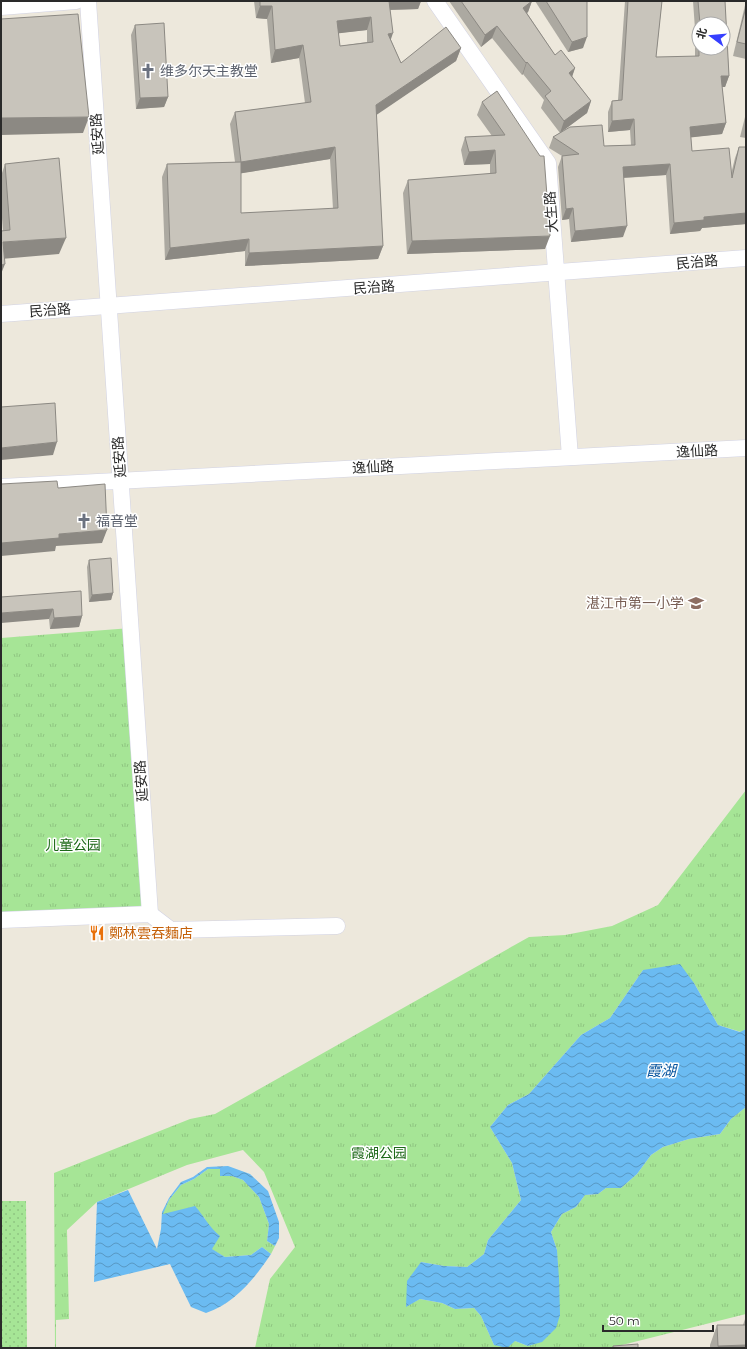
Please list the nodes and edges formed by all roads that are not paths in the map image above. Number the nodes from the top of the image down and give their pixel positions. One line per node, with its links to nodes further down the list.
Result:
1 (76, 1): 4 (street)
2 (88, 1): 7 (street, 延安路)
3 (435, 1): 6 (street, 大生路)
4 (1, 7)
5 (746, 258): 6 (street, 民治路)
6 (555, 274): 7 (street, 民治路); 10 (street, 大生路)
7 (109, 306): 8 (street, 民治路); 11 (street, 延安路)
8 (1, 314)
9 (746, 448): 10 (street, 逸仙路)
10 (570, 457): 11 (street, 逸仙路)
11 (121, 480): 12 (street, 逸仙路); 13 (street, 延安路)
12 (1, 487)
13 (150, 914): 14 (street); 15 (street)
14 (1, 920)
15 (337, 926)

